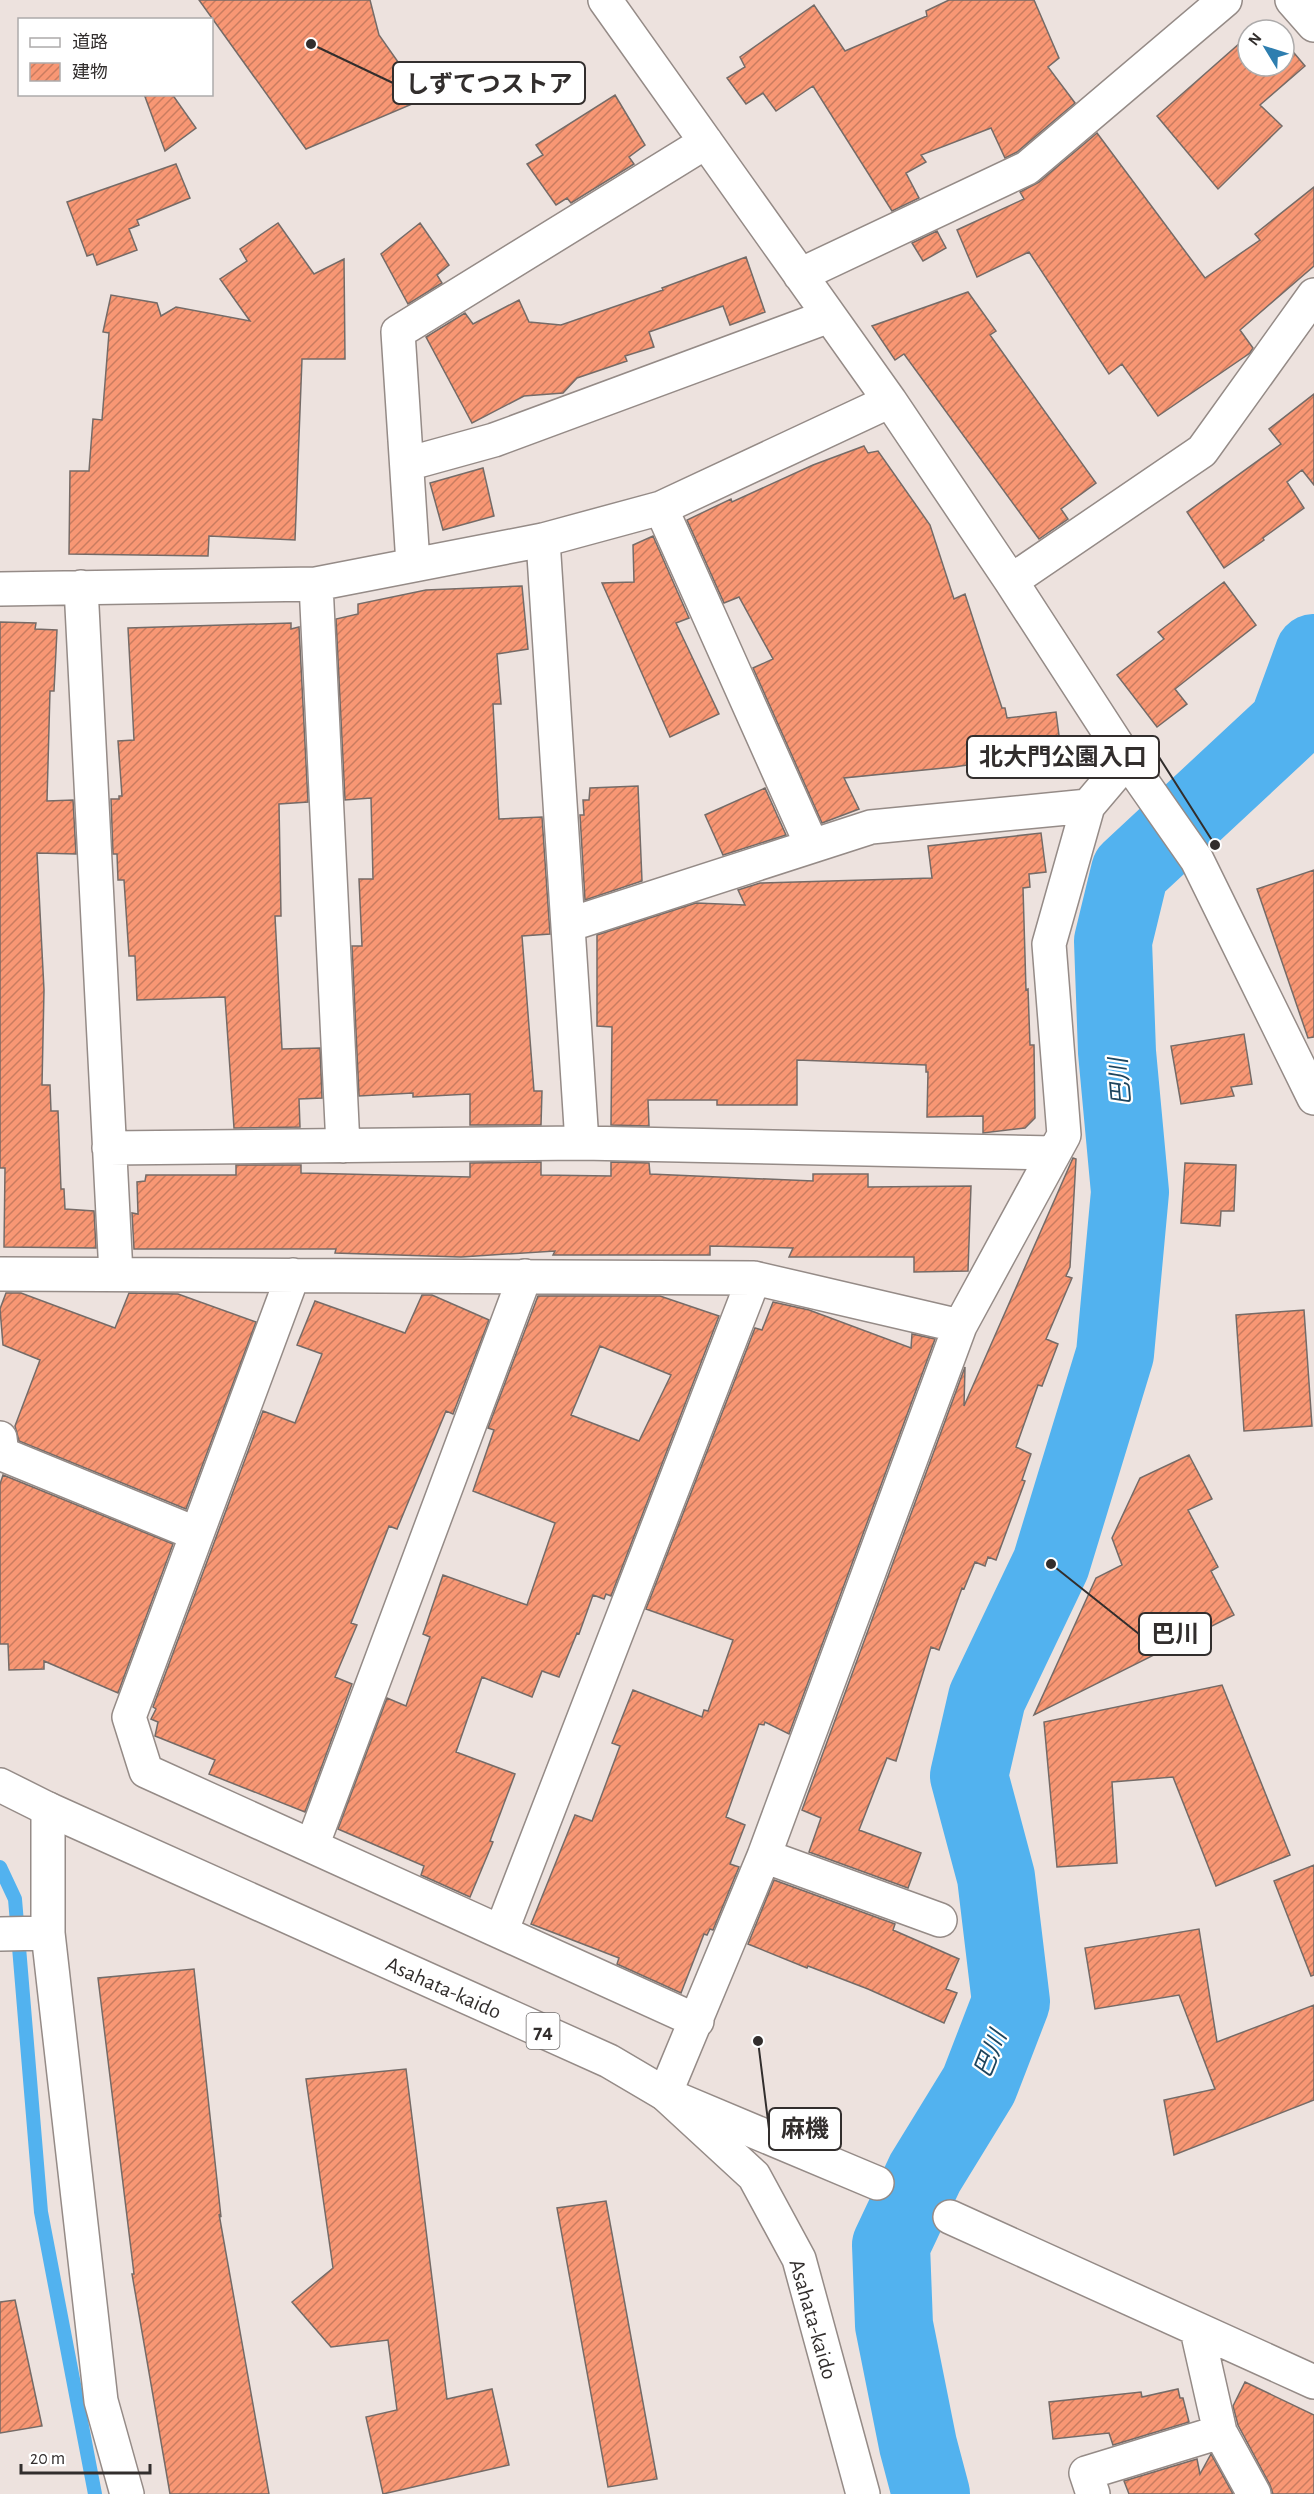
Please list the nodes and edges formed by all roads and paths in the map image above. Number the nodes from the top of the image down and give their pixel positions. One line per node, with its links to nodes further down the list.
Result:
1 (605, 0): 5 (street)
2 (1225, 0): 6 (street)
3 (1292, 0): 4 (street)
4 (1314, 25)
5 (706, 142): 6 (street); 10 (street)
6 (800, 274): 8 (street)
7 (1314, 295): 14 (street)
8 (829, 316): 9 (street); 10 (street)
9 (890, 401): 11 (street); 14 (street)
10 (407, 464): 13 (street)
11 (661, 508): 12 (street); 20 (street)
12 (543, 540): 13 (street); 21 (street)
13 (413, 564): 15 (street)
14 (1011, 581): 18 (street)
15 (316, 584): 16 (street); 24 (street)
16 (81, 587): 17 (street); 25 (street)
17 (0, 589)
18 (1135, 772): 19 (street); 22 (street)
19 (1088, 806): 20 (street); 26 (street)
20 (812, 846): 21 (street)
21 (568, 925): 23 (street)
22 (1314, 1098)
23 (582, 1143): 24 (street); 26 (street)
24 (343, 1146): 25 (street)
25 (110, 1148): 28 (street)
26 (1054, 1154): 32 (street)
27 (0, 1274): 28 (street)
28 (116, 1274): 29 (street)
29 (293, 1275): 30 (street); 34 (street)
30 (525, 1276): 31 (street); 37 (street)
31 (754, 1278): 32 (street); 40 (street)
32 (960, 1326): 38 (street)
33 (0, 1438): 34 (street)
34 (196, 1534): 37 (street)
35 (0, 1785): 36 (street, Asahata-kaido / 74)
36 (48, 1809): 41 (street); 44 (street, Asahata-kaido / 74)
37 (312, 1846): 40 (street)
38 (764, 1856): 39 (street); 43 (street)
39 (940, 1920)
40 (501, 1932): 43 (street)
41 (48, 1933): 42 (street); 50 (street)
42 (0, 1934)
43 (697, 2021): 44 (street)
44 (665, 2094): 45 (street); 51 (street, Asahata-kaido / 74)
45 (878, 2183)
46 (950, 2217): 47 (street)
47 (1197, 2330): 48 (street); 49 (street)
48 (1314, 2382)
49 (1220, 2432): 52 (street); 53 (street)
50 (127, 2494)
51 (863, 2494)
52 (1093, 2494)
53 (1254, 2494)

